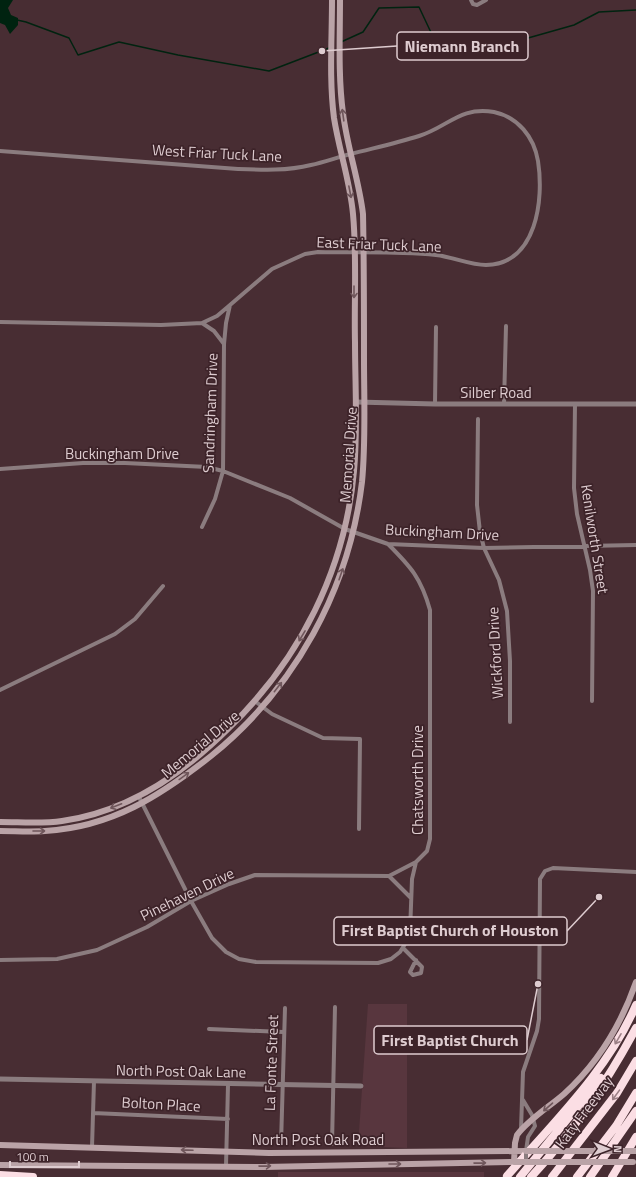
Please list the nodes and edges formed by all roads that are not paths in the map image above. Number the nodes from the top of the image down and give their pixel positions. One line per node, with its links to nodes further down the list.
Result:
1 (332, 0): 8 (main road, Memorial Drive)
2 (340, 0): 7 (main road, Memorial Drive, one-way to 2)
3 (471, 0): 4 (street)
4 (486, 0)
5 (531, 141): 7 (street, West Friar Tuck Lane); 10 (street, East Friar Tuck Lane)
6 (0, 151): 8 (street, West Friar Tuck Lane)
7 (351, 154): 8 (street, West Friar Tuck Lane); 10 (main road, Memorial Drive)
8 (342, 156): 9 (main road, Memorial Drive, one-way to 9)
9 (354, 253): 10 (street, East Friar Tuck Lane); 11 (street, East Friar Tuck Lane); 12 (main road, Memorial Drive, one-way to 12)
10 (363, 253): 13 (main road, Memorial Drive)
11 (230, 305): 15 (street, East Friar Tuck Lane); 18 (street, Sandringham Drive)
12 (354, 311): 13 (main road); 19 (main road, Memorial Drive)
13 (364, 312): 20 (main road, Memorial Drive)
14 (0, 322): 15 (street, East Friar Tuck Lane)
15 (202, 323): 18 (street, Sandringham Drive)
16 (506, 326): 22 (street)
17 (436, 327): 21 (street)
18 (224, 344): 27 (street, Sandringham Drive)
19 (356, 402): 20 (street, Silber Road); 29 (main road, Memorial Drive)
20 (364, 402): 21 (street, Silber Road); 30 (main road, Memorial Drive)
21 (435, 404): 22 (street, Silber Road)
22 (504, 404): 23 (street, Silber Road)
23 (575, 404): 24 (street, Silber Road); 33 (street, Kenilworth Street)
24 (636, 404)
25 (478, 419): 34 (street, Wickford Drive)
26 (0, 469): 27 (street, Buckingham Drive)
27 (222, 470): 28 (street, Sandringham Drive); 29 (street, Buckingham Drive)
28 (202, 527)
29 (345, 529): 30 (street, Buckingham Drive); 36 (main road, Memorial Drive)
30 (353, 532): 31 (street, Buckingham Drive); 37 (main road, Memorial Drive, one-way to 30)
31 (388, 544): 34 (street, Buckingham Drive); 50 (street, Chatsworth Drive)
32 (636, 545): 33 (street, Buckingham Drive)
33 (583, 546): 34 (street, Buckingham Drive); 39 (street, Kenilworth Street)
34 (484, 548): 42 (street, Wickford Drive)
35 (163, 586): 38 (street)
36 (310, 623): 37 (main road); 40 (main road, Memorial Drive, one-way to 40)
37 (318, 627): 41 (main road, Memorial Drive, one-way to 37)
38 (0, 690)
39 (592, 701)
40 (256, 702): 41 (street); 43 (main road, Memorial Drive)
41 (262, 707): 44 (main road, Memorial Drive, one-way to 41); 48 (street)
42 (510, 722)
43 (139, 797): 44 (street); 45 (main road, Memorial Drive, one-way to 45)
44 (141, 804): 47 (main road, Memorial Drive); 54 (street)
45 (74, 819): 46 (main road, Memorial Drive); 47 (main road)
46 (0, 822)
47 (76, 827): 49 (main road, Memorial Drive, one-way to 47)
48 (359, 829)
49 (0, 831)
50 (416, 862): 52 (street, Pinehaven Drive); 53 (street, Chatsworth Drive)
51 (636, 872): 74 (street)
52 (389, 876): 53 (street); 54 (street, Pinehaven Drive)
53 (412, 898): 55 (street, Chatsworth Drive)
54 (191, 901): 55 (street); 56 (street, Pinehaven Drive)
55 (403, 948): 57 (street)
56 (0, 960)
57 (416, 960)
58 (636, 982): 78 (main road, one-way to 78)
59 (636, 1005): 95 (highway, one-way to 95)
60 (335, 1007): 71 (street)
61 (285, 1008): 64 (street, La Fonte Street)
62 (636, 1028): 65 (highway)
63 (209, 1030): 64 (street)
64 (283, 1032): 70 (street, La Fonte Street)
65 (628, 1042): 97 (highway); 98 (highway)
66 (636, 1061): 99 (highway, Katy Freeway, one-way to 99)
67 (0, 1079): 68 (street, North Post Oak Lane)
68 (94, 1080): 69 (street, North Post Oak Lane); 76 (street)
69 (228, 1084): 70 (street, North Post Oak Lane); 77 (street)
70 (283, 1084): 71 (street, North Post Oak Lane); 81 (street, La Fonte Street)
71 (334, 1086): 72 (street, North Post Oak Lane); 82 (street)
72 (361, 1086)
73 (636, 1093): 100 (highway)
74 (522, 1096): 78 (street); 79 (street)
75 (636, 1111): 101 (highway)
76 (93, 1112): 77 (street, Bolton Place); 84 (street)
77 (228, 1119): 86 (street)
78 (533, 1120): 79 (main road); 85 (street)
79 (519, 1132): 87 (main road)
80 (636, 1137): 102 (highway)
81 (281, 1144)
82 (332, 1144)
83 (0, 1145): 84 (main road, North Post Oak Road)
84 (92, 1147): 86 (main road, North Post Oak Road, one-way to 84)
85 (525, 1150): 87 (main road, North Post Oak Road); 88 (main road, North Post Oak Road, bridge); 90 (street, bridge)
86 (226, 1151): 87 (main road, North Post Oak Road); 93 (street)
87 (514, 1151): 89 (main road)
88 (636, 1151)
89 (514, 1162): 90 (main road, North Post Oak Road, bridge); 93 (main road, North Post Oak Road, one-way to 89)
90 (526, 1162): 91 (main road, North Post Oak Road, bridge)
91 (634, 1162)
92 (0, 1165): 93 (main road, North Post Oak Road)
93 (226, 1166)
94 (0, 1175): 96 (highway)
95 (508, 1176)
96 (33, 1177)
97 (520, 1177)
98 (531, 1177)
99 (552, 1177)
100 (577, 1177)
101 (590, 1177)
102 (612, 1177)

